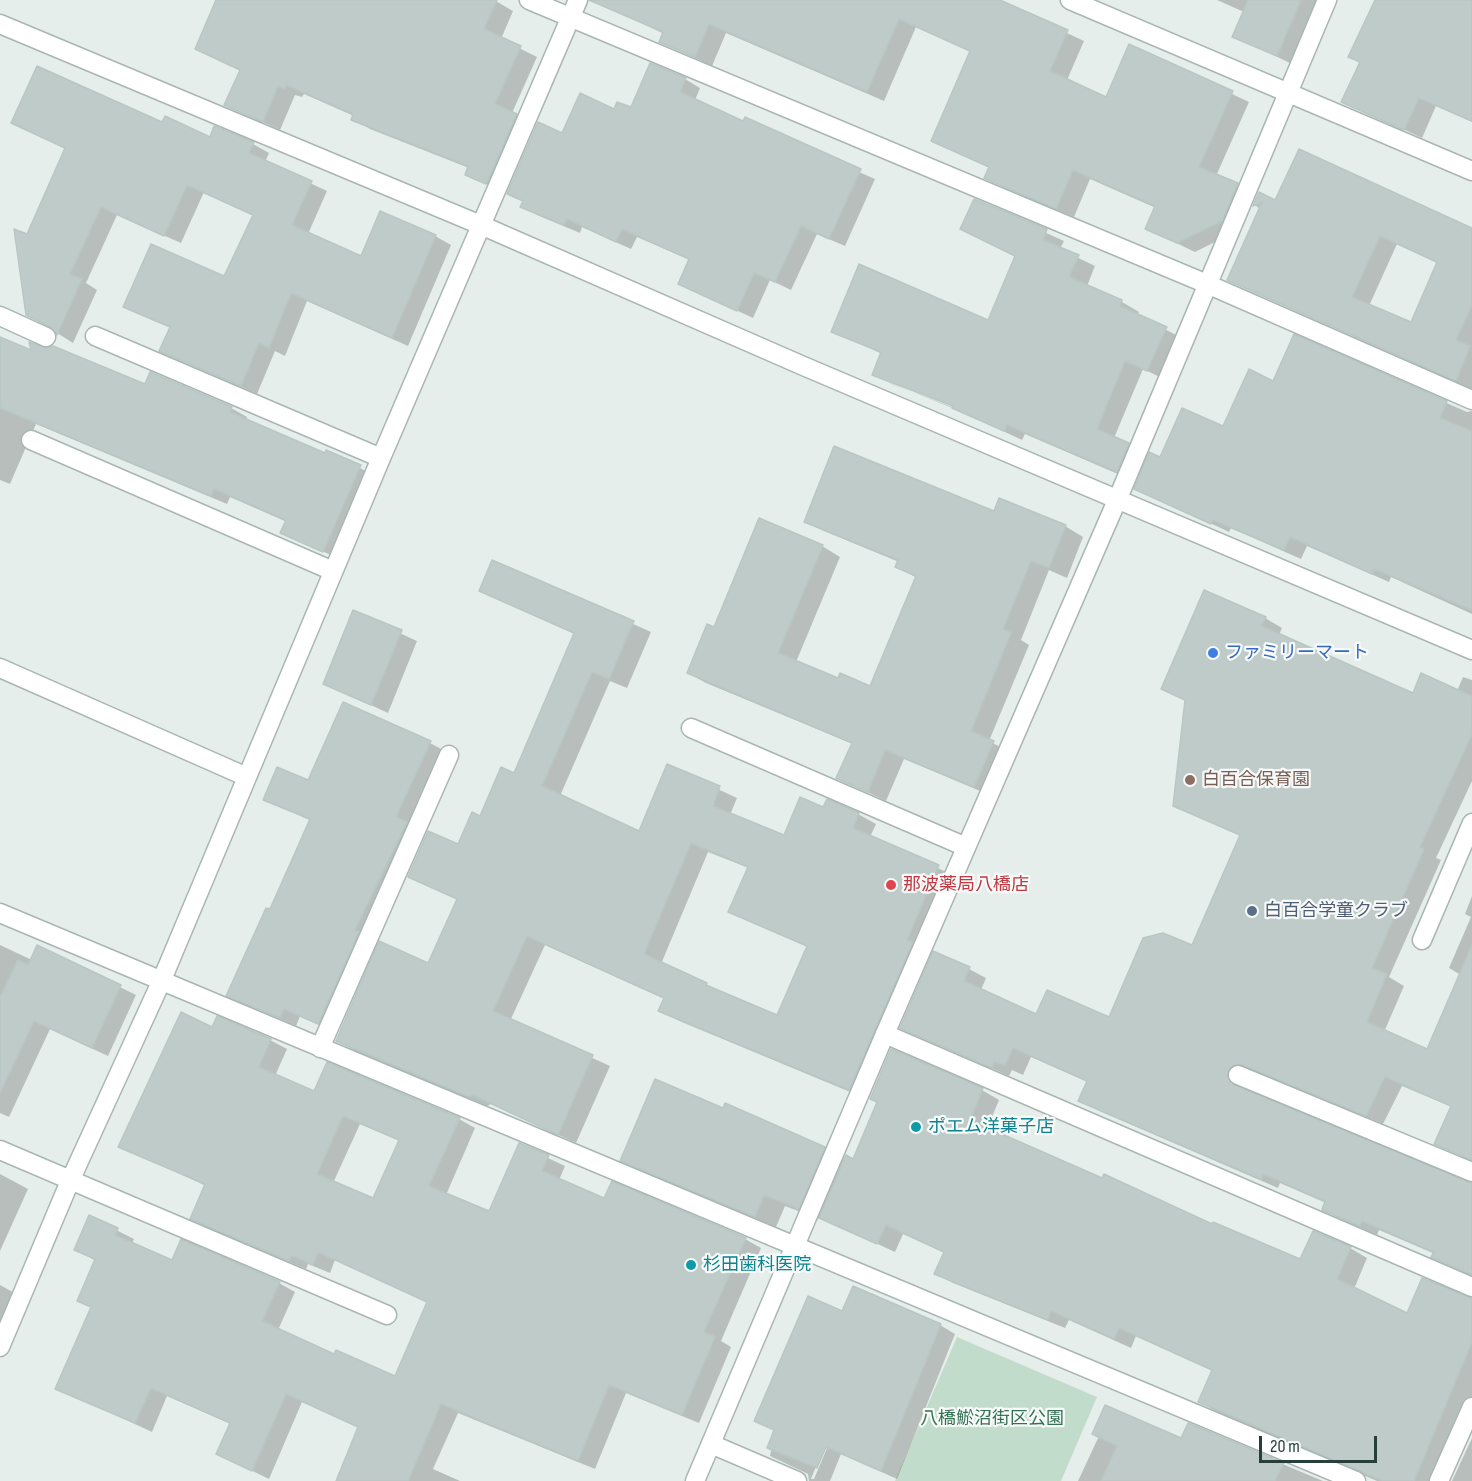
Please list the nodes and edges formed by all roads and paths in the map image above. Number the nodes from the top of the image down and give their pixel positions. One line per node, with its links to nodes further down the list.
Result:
1 (529, 0): 5 (street)
2 (578, 0): 5 (street)
3 (1070, 0): 7 (street)
4 (1327, 0): 7 (street)
5 (570, 18): 9 (street); 10 (street)
6 (0, 24): 9 (street)
7 (1288, 91): 8 (street); 10 (street)
8 (1472, 171)
9 (483, 226): 16 (street); 17 (street)
10 (1207, 284): 14 (street); 17 (street)
11 (0, 316): 13 (street)
12 (95, 336): 16 (street)
13 (46, 337)
14 (1472, 400)
15 (31, 441): 18 (street)
16 (381, 458): 18 (street)
17 (1118, 498): 19 (street); 25 (street)
18 (333, 571): 23 (street)
19 (1472, 650)
20 (0, 668): 23 (street)
21 (691, 728): 25 (street)
22 (450, 755): 30 (street)
23 (247, 777): 28 (street)
24 (1472, 823): 27 (street)
25 (966, 847): 29 (street)
26 (0, 913): 28 (street)
27 (1422, 940)
28 (161, 982): 30 (street); 34 (street)
29 (885, 1034): 35 (street); 36 (street)
30 (320, 1048): 35 (street)
31 (1238, 1075): 33 (street)
32 (0, 1150): 34 (street)
33 (1472, 1173)
34 (70, 1181): 37 (street); 38 (street)
35 (795, 1246): 40 (street); 43 (street)
36 (1472, 1287)
37 (387, 1315)
38 (0, 1347)
39 (1472, 1407): 44 (street)
40 (711, 1444): 41 (street); 42 (street)
41 (695, 1481)
42 (797, 1481)
43 (1356, 1481)
44 (1439, 1481)

